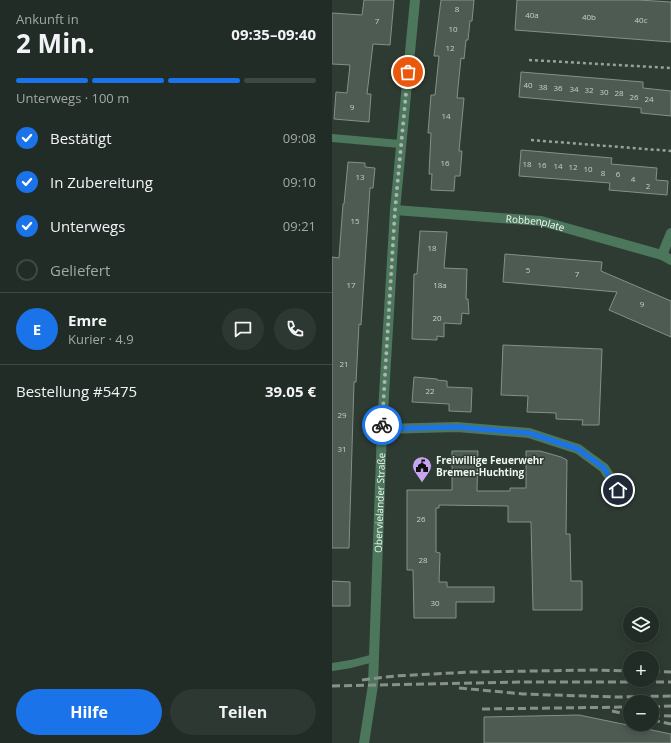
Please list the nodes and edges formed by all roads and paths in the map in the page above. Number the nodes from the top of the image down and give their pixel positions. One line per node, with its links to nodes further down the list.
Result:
1 (415, 0): 6 (street, Obervielander Straße)
2 (529, 60): 3 (path)
3 (671, 68)
4 (332, 138): 6 (lane)
5 (531, 140): 7 (path)
6 (400, 144): 8 (street, Obervielander Straße)
7 (671, 151)
8 (395, 210): 10 (street, Robbenplate); 11 (street, Obervielander Straße)
9 (671, 233): 10 (street)
10 (666, 258)
11 (382, 429): 12 (street); 13 (street, Obervielander Straße)
12 (618, 490)
13 (374, 658): 14 (lane); 15 (street, Obervielander Straße)
14 (332, 667)
15 (364, 743)

